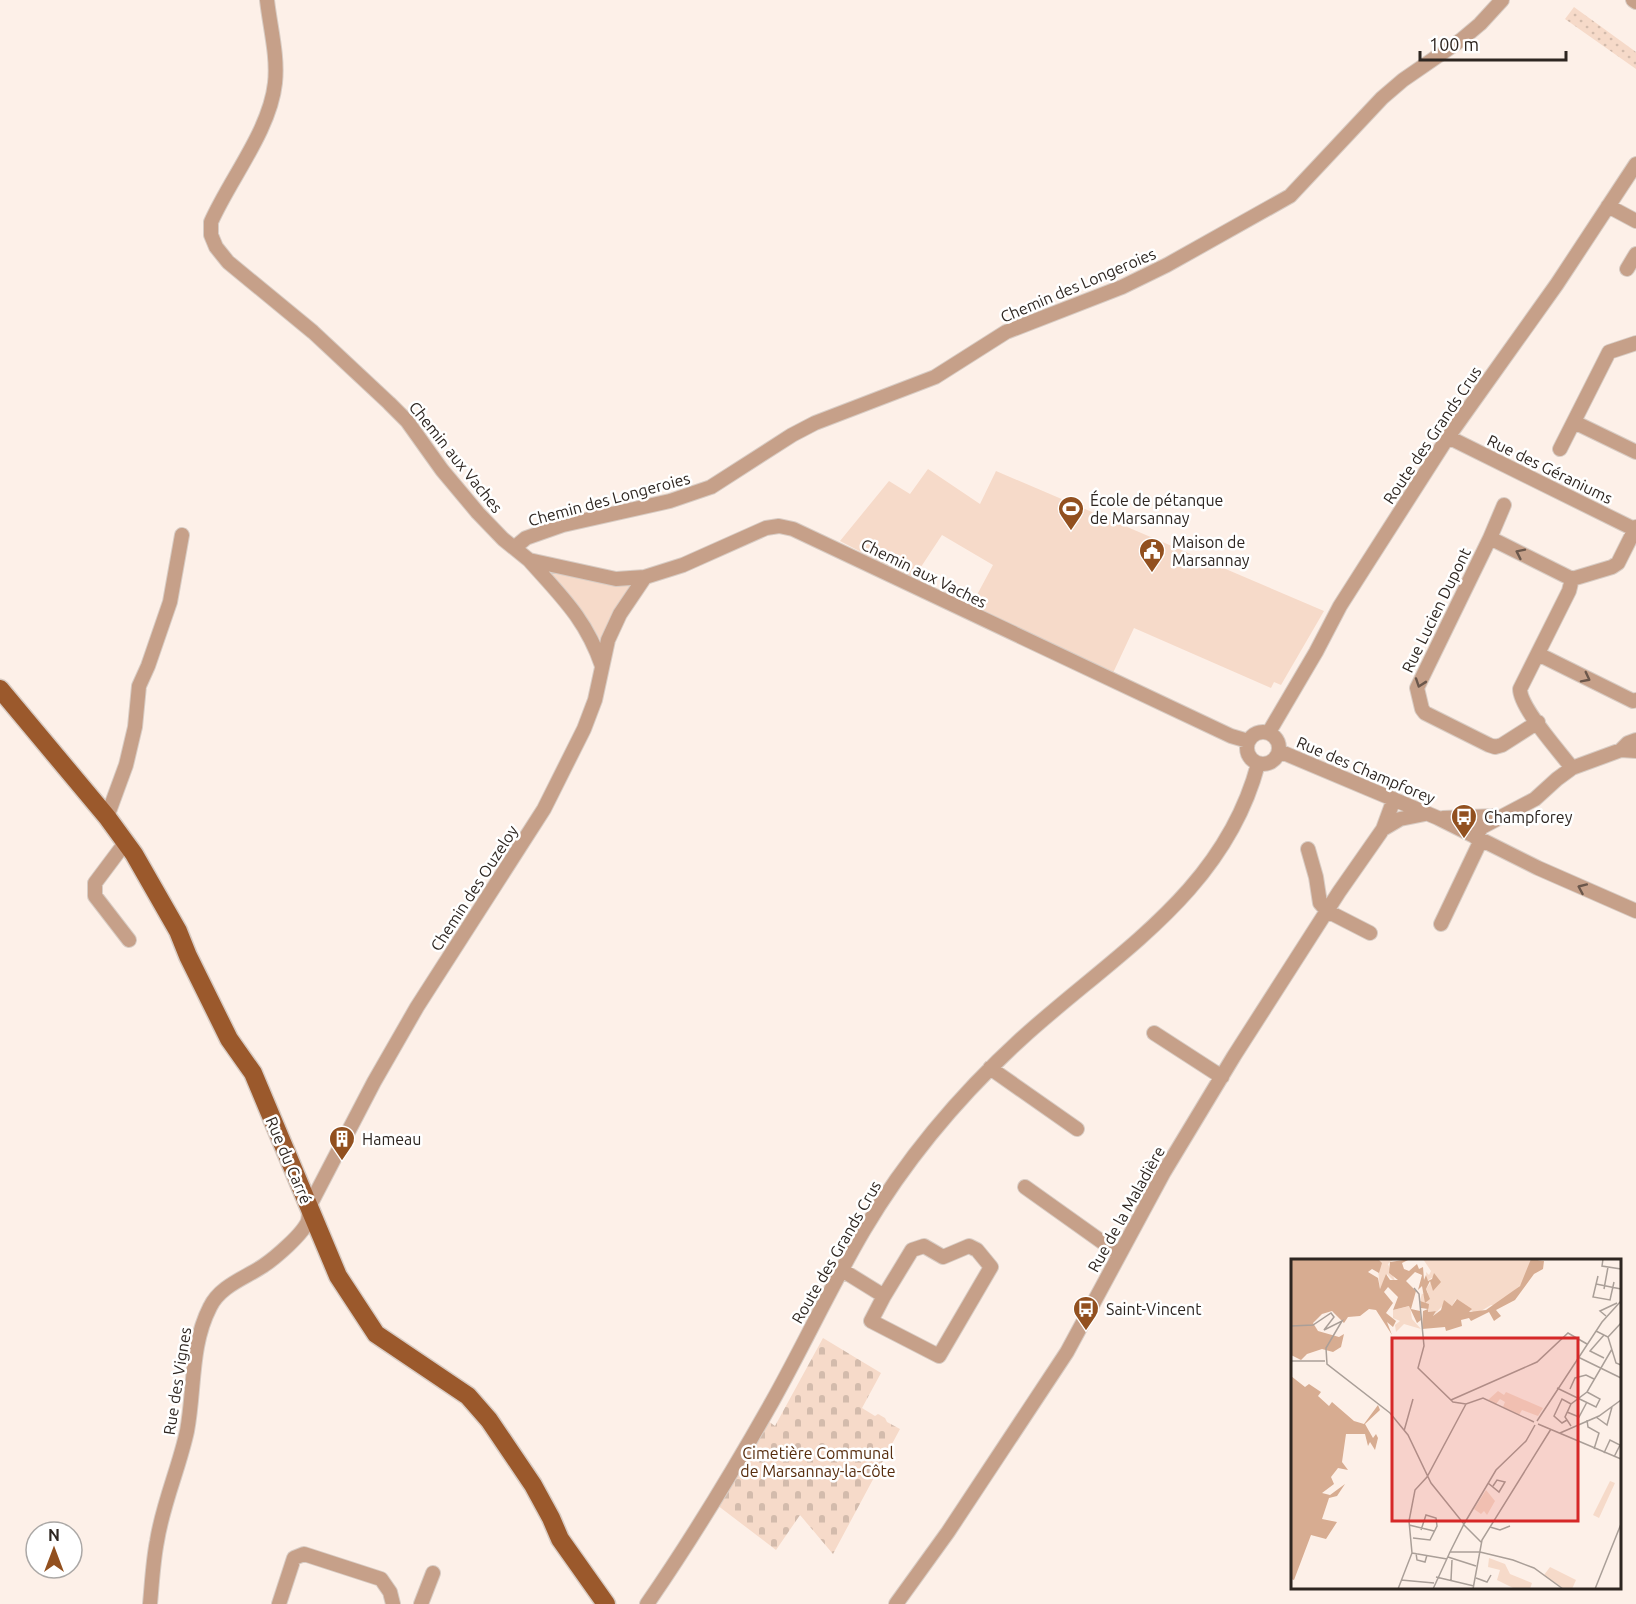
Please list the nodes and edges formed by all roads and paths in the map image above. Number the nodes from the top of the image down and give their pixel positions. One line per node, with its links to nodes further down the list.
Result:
1 (267, 0): 17 (street, Chemin aux Vaches)
2 (1502, 0): 17 (street, Chemin des Longeroies)
3 (1636, 166): 4 (street, Route des Grands Crus)
4 (1608, 206): 5 (street); 10 (street, Route des Grands Crus)
5 (1636, 221)
6 (1636, 254): 7 (street)
7 (1627, 269)
8 (1636, 343): 9 (street)
9 (1574, 422): 11 (street); 12 (street)
10 (1448, 437): 14 (street, Rue des Géraniums); 26 (street, Route des Grands Crus)
11 (1560, 449)
12 (1636, 452)
13 (1504, 506): 16 (street, Rue Lucien Dupont)
14 (1636, 529): 20 (street)
15 (182, 536): 36 (street)
16 (1490, 538): 20 (street, Rue Lucien Dupont, one-way to 16); 25 (street, Rue Lucien Dupont, one-way to 25)
17 (514, 548): 18 (street, Chemin aux Vaches)
18 (529, 560): 19 (street, Chemin aux Vaches); 22 (street)
19 (645, 577): 22 (street, Chemin des Ouzeloy); 28 (street, Chemin aux Vaches)
20 (1572, 579): 21 (street)
21 (1538, 654): 24 (street, one-way to 24); 25 (street)
22 (602, 666): 52 (street, Chemin des Ouzeloy)
23 (0, 689): 36 (main road, Rue du Carré)
24 (1636, 700)
25 (1538, 722): 33 (street)
26 (1269, 732): 28 (street); 30 (street)
27 (1636, 740): 29 (street)
28 (1248, 741): 32 (street)
29 (1622, 750): 31 (street); 33 (street)
30 (1280, 751): 32 (street); 34 (street, Rue des Champforey)
31 (1636, 751)
32 (1258, 764): 48 (street, Route des Grands Crus)
33 (1572, 768): 39 (street)
34 (1399, 801): 35 (street, Rue des Champforey); 37 (street); 38 (street, Rue de la Maladière)
35 (1432, 816): 37 (street, Rue de la Maladière); 39 (street, Rue des Champforey)
36 (107, 817): 40 (main road, Rue du Carré)
37 (1401, 819): 38 (street, Rue de la Maladière)
38 (1383, 829): 42 (street, Rue de la Maladière)
39 (1472, 832): 43 (street, Rue des Champforey, one-way to 39); 44 (street)
40 (125, 843): 46 (street); 52 (main road, Rue du Carré)
41 (1308, 849): 42 (street)
42 (1327, 911): 45 (street); 49 (street, Rue de la Maladière)
43 (1636, 911)
44 (1441, 924)
45 (1370, 933)
46 (129, 940)
47 (1154, 1033): 49 (street)
48 (990, 1068): 50 (street); 54 (street, Route des Grands Crus)
49 (1222, 1077): 53 (street, Rue de la Maladière)
50 (1077, 1129)
51 (1024, 1187): 53 (street)
52 (309, 1207): 57 (street, Rue des Vignes); 61 (main road, Rue du Carré)
53 (1119, 1254): 63 (street, Rue de la Maladière)
54 (842, 1270): 55 (street); 62 (street, Route des Grands Crus)
55 (884, 1296): 55 (street)
56 (433, 1573): 60 (street)
57 (150, 1604)
58 (279, 1604): 59 (street)
59 (393, 1604)
60 (421, 1604)
61 (606, 1604)
62 (647, 1604)
63 (896, 1604)

